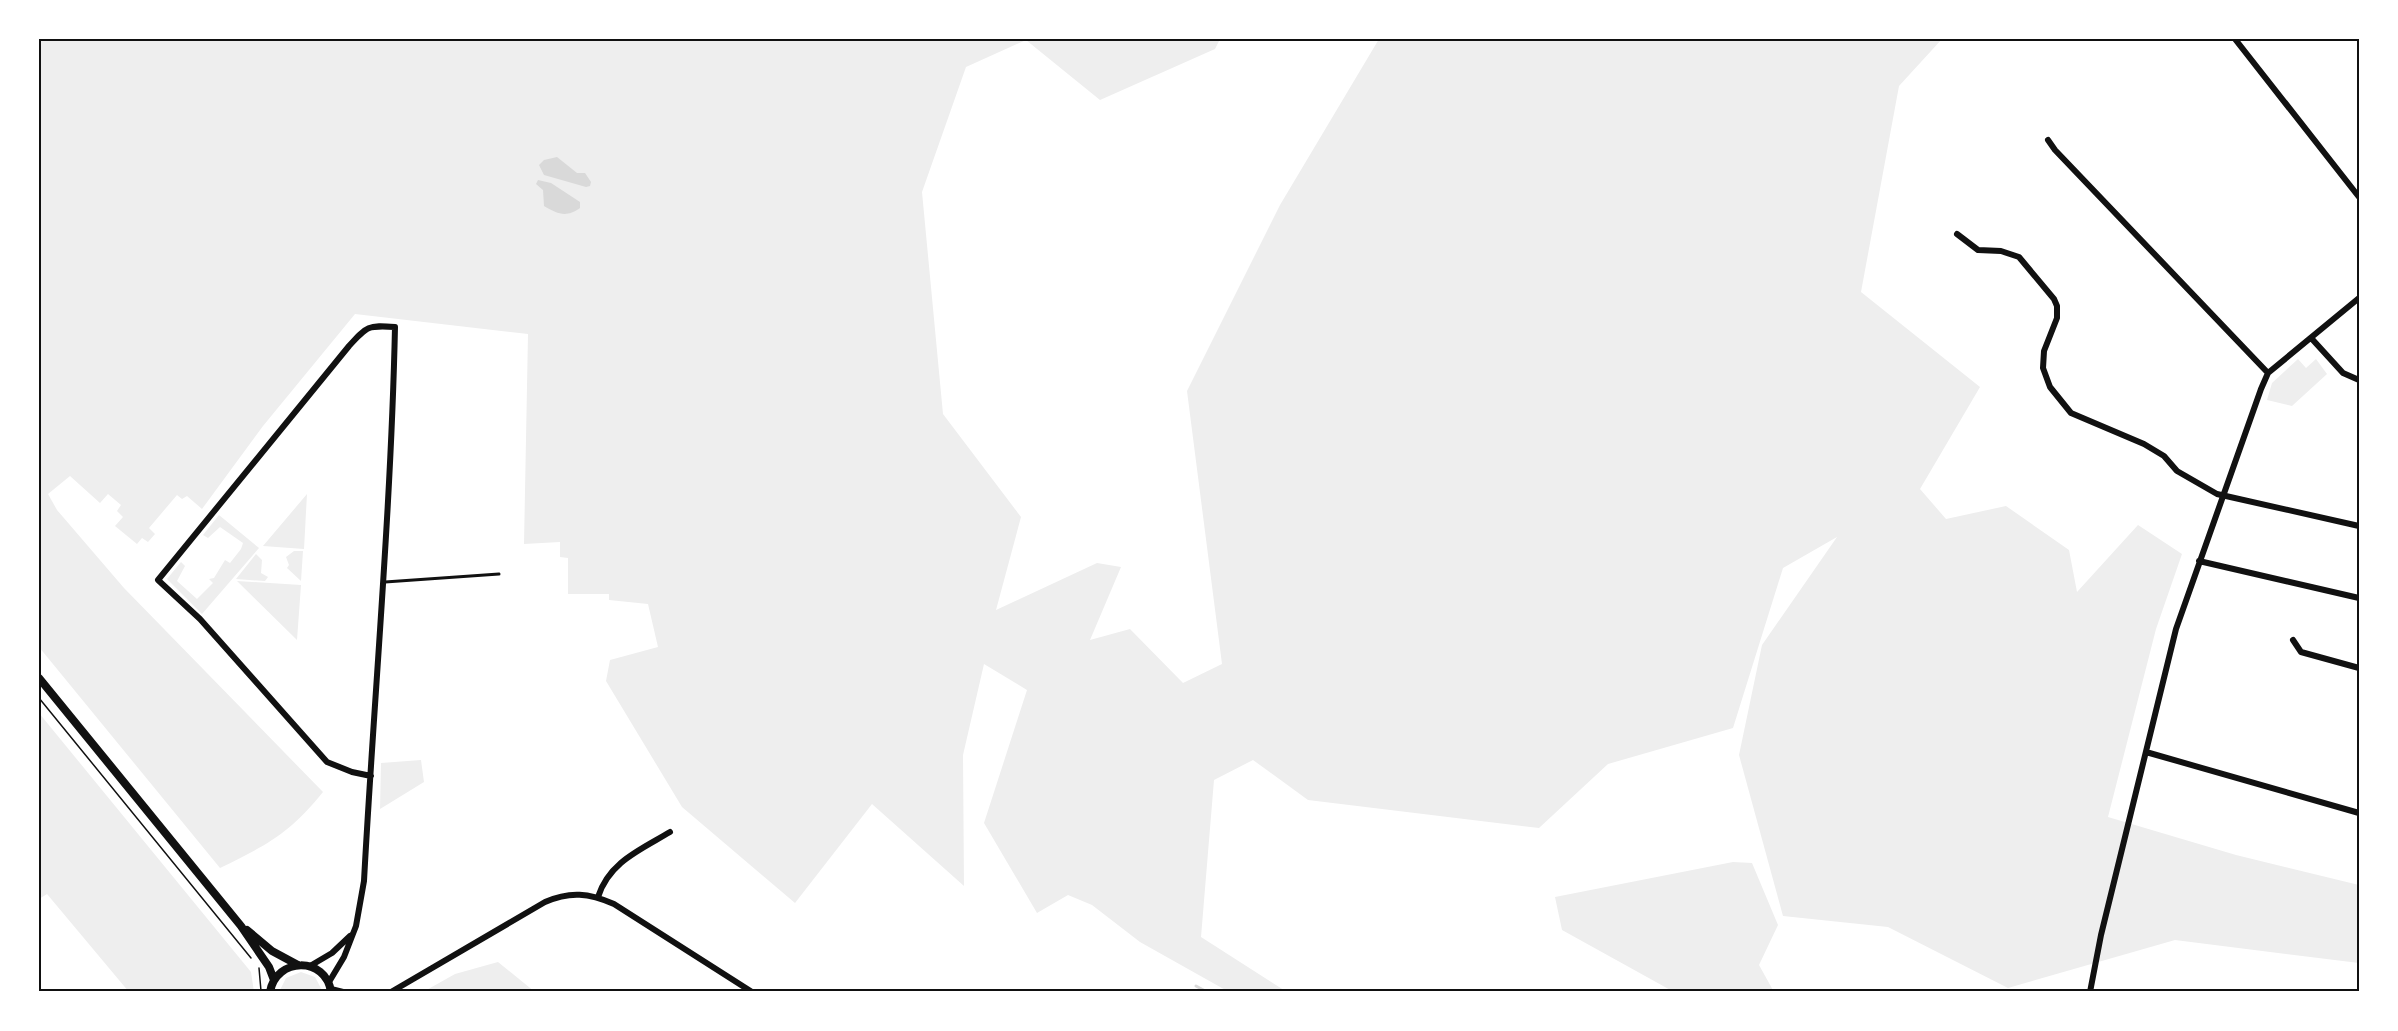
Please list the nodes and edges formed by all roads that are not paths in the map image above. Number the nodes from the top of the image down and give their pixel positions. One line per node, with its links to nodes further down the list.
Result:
1 (2235, 39): 3 (street)
2 (2048, 140): 7 (street)
3 (2359, 197)
4 (1957, 234): 9 (street)
5 (2359, 298): 6 (street)
6 (2312, 339): 7 (street); 8 (street)
7 (2268, 373): 9 (street)
8 (2359, 380)
9 (2222, 495): 10 (street); 11 (street)
10 (2359, 526)
11 (2199, 561): 14 (street); 18 (street)
12 (499, 574): 13 (lane)
13 (385, 582): 19 (street); 19 (street)
14 (2359, 598)
15 (2293, 640): 16 (street)
16 (2359, 668)
17 (39, 678): 23 (street)
18 (2146, 752): 20 (street); 33 (street)
19 (371, 776): 24 (street)
20 (2359, 813)
21 (670, 832): 22 (street)
22 (598, 897): 31 (street); 32 (street)
23 (241, 926): 25 (street); 27 (street)
24 (352, 934): 26 (street); 28 (street)
25 (298, 964): 26 (street); 27 (street)
26 (310, 966): 28 (street)
27 (274, 980): 29 (street)
28 (330, 988): 30 (street)
29 (270, 992)
30 (343, 992)
31 (390, 992)
32 (752, 992)
33 (2090, 992)

